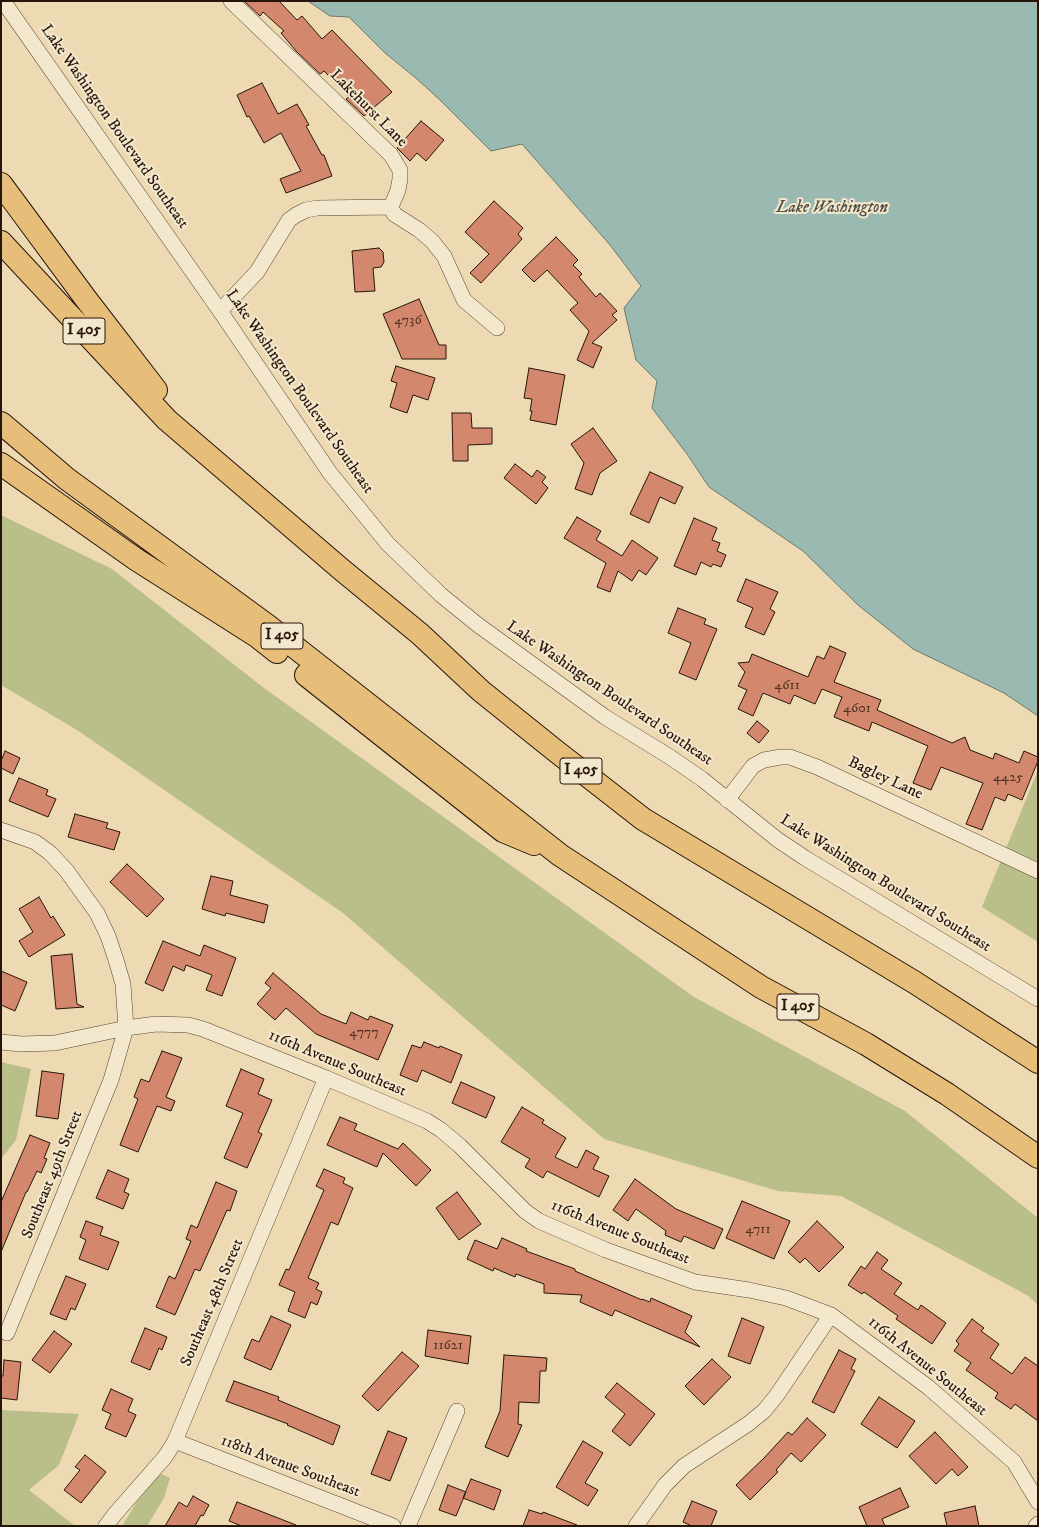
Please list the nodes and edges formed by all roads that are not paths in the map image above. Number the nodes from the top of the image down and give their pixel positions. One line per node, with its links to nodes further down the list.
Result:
1 (3, 1): 6 (street, Lake Washington Boulevard Southeast)
2 (231, 1): 4 (street, Lakehurst Lane)
3 (1, 184): 8 (highway)
4 (391, 207): 6 (street); 7 (street)
5 (1, 242): 8 (highway, I 405)
6 (220, 311): 11 (street, Lake Washington Boulevard Southeast)
7 (497, 328)
8 (167, 420): 18 (highway, I 405)
9 (1, 423): 13 (highway, I 405)
10 (1, 464): 13 (highway)
11 (727, 800): 14 (street, Bagley Lane); 15 (street, Lake Washington Boulevard Southeast)
12 (1, 830): 16 (street, Southeast 49th Street)
13 (560, 855): 20 (highway, I 405)
14 (1038, 871)
15 (1038, 999)
16 (126, 1028): 17 (street, 116th Avenue Southeast); 19 (street, 116th Avenue Southeast); 22 (street, Southeast 49th Street)
17 (1, 1042)
18 (1038, 1062)
19 (326, 1078): 21 (street, 116th Avenue Southeast); 24 (street, Southeast 48th Street)
20 (1038, 1156)
21 (831, 1315): 25 (street, 116th Avenue Southeast); 29 (street)
22 (8, 1333)
23 (457, 1411): 28 (street)
24 (175, 1441): 26 (street, Southeast 48th Street); 27 (street, 118th Avenue Southeast)
25 (1038, 1502)
26 (106, 1526)
27 (392, 1526)
28 (408, 1526)
29 (636, 1526)

